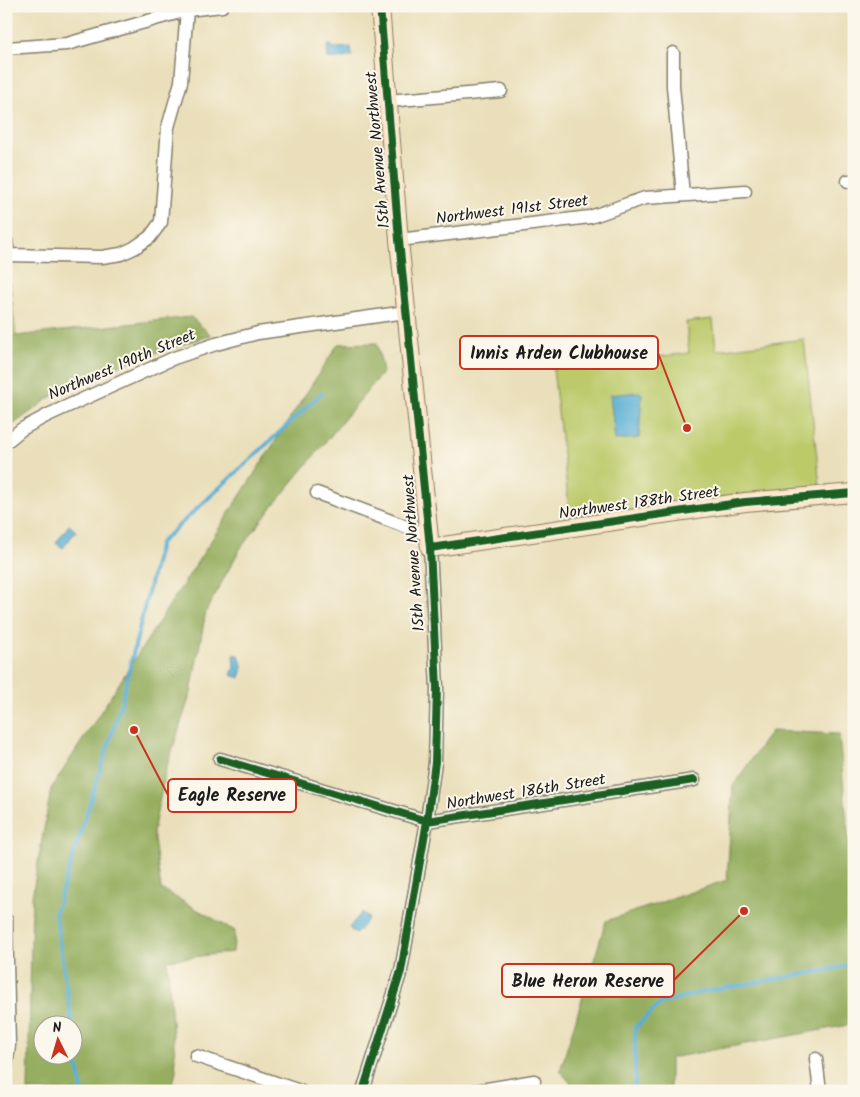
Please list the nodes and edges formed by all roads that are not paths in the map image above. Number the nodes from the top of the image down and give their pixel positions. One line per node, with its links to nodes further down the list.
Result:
1 (222, 6): 3 (street)
2 (380, 6): 7 (street, 15th Avenue Northwest)
3 (187, 10): 4 (street); 10 (street)
4 (6, 48)
5 (673, 53): 9 (street)
6 (501, 91): 7 (street)
7 (388, 101): 11 (street, 15th Avenue Northwest)
8 (745, 190): 9 (street, Northwest 191st Street)
9 (683, 195): 11 (street, Northwest 191st Street)
10 (6, 240)
11 (400, 240): 12 (street, 15th Avenue Northwest)
12 (406, 312): 13 (street, Northwest 190th Street); 16 (street, 15th Avenue Northwest)
13 (6, 442)
14 (317, 492): 16 (street, Northwest 188th Street)
15 (854, 493): 16 (street, Northwest 188th Street)
16 (429, 542): 19 (street, 15th Avenue Northwest)
17 (220, 759): 19 (street, Northwest 186th Street)
18 (694, 780): 19 (street, Northwest 186th Street)
19 (427, 822): 26 (street, 15th Avenue Northwest)
20 (6, 920): 23 (street)
21 (196, 1056): 25 (street)
22 (816, 1059): 28 (street)
23 (6, 1067)
24 (534, 1081): 27 (street)
25 (300, 1091)
26 (363, 1091)
27 (475, 1091)
28 (820, 1091)

